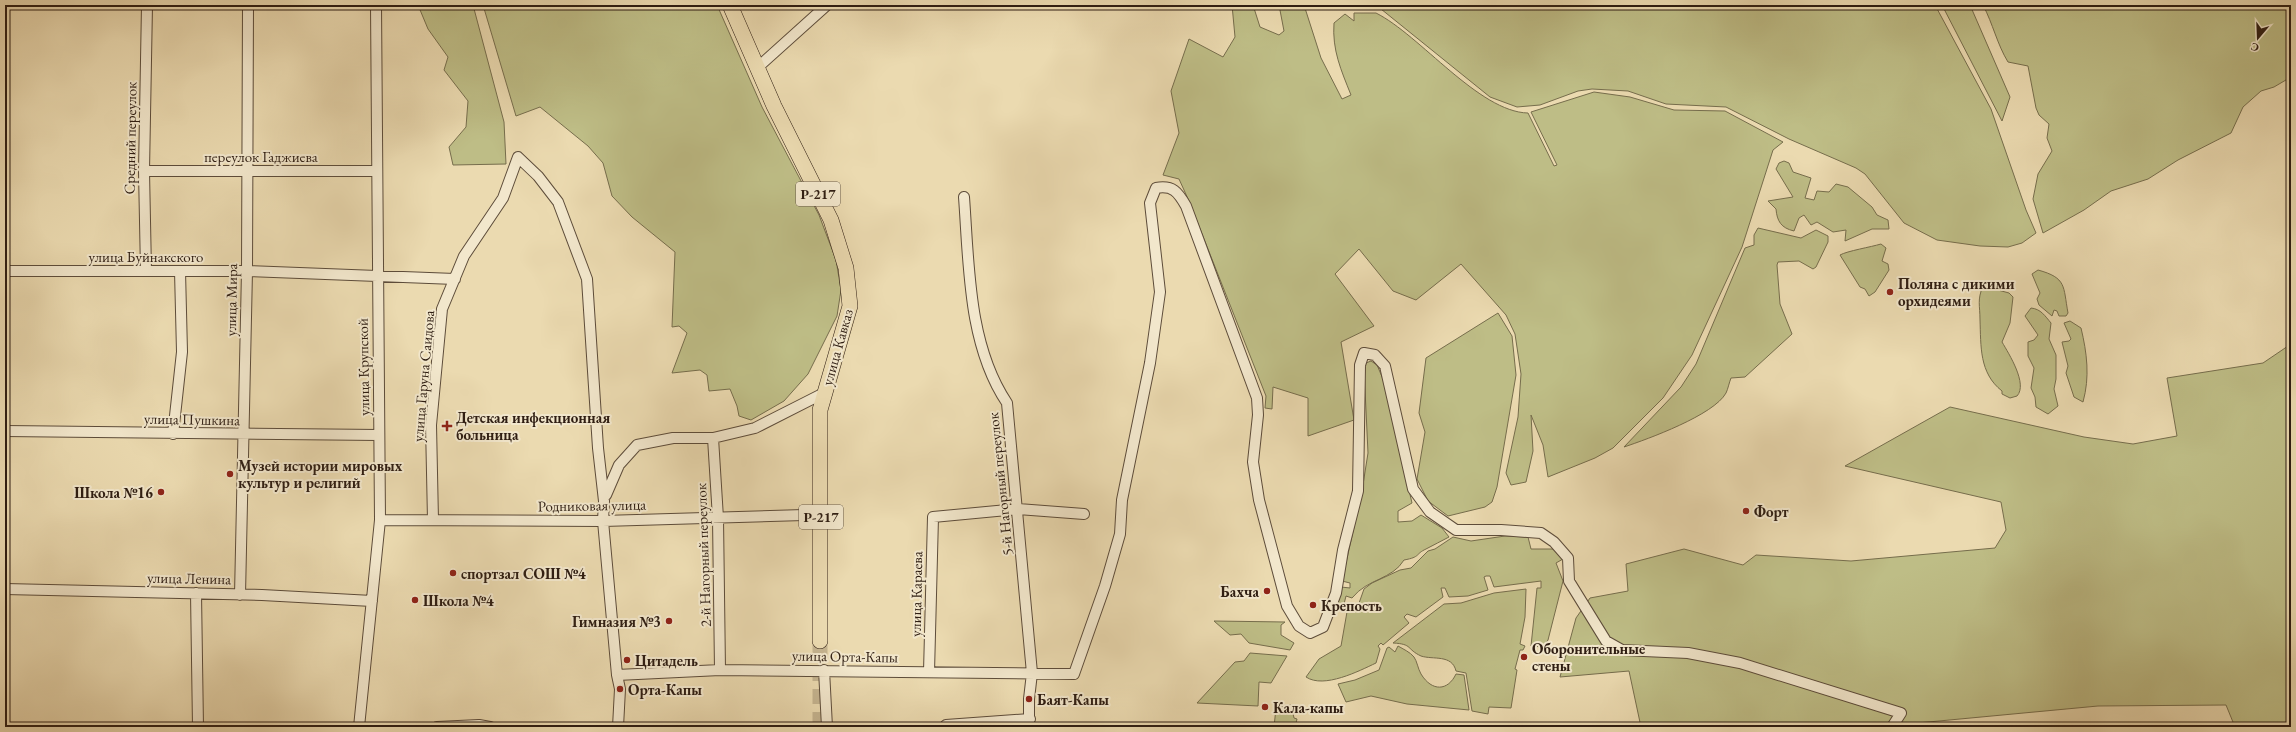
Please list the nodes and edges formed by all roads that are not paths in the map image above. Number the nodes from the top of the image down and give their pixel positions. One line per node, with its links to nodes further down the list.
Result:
1 (147, 5): 7 (street, Средний переулок)
2 (248, 5): 8 (street, улица Мира)
3 (376, 5): 9 (street, улица Крупской)
4 (730, 5): 6 (highway, улица Кавказ / Р-217)
5 (827, 5): 6 (street)
6 (757, 68): 17 (highway, улица Кавказ / Р-217)
7 (144, 171): 8 (street, переулок Гаджиева); 12 (street, Средний переулок)
8 (247, 171): 9 (street, переулок Гаджиева); 14 (street, улица Мира)
9 (377, 171): 15 (street, улица Крупской)
10 (964, 197): 24 (street, 5-й Нагорный переулок)
11 (5, 271): 12 (street, улица Буйнакского)
12 (146, 271): 13 (street, улица Буйнакского)
13 (180, 271): 14 (street, улица Буйнакского); 19 (street)
14 (247, 271): 15 (street, улица Буйнакского); 20 (street, улица Мира)
15 (376, 276): 16 (street, улица Буйнакского); 21 (street, улица Крупской)
16 (455, 280): 23 (street, улица Гаруна Саидова); 29 (street, улица Гаруна Саидова)
17 (824, 393): 22 (street); 35 (highway, улица Кавказ / Р-217)
18 (5, 431): 19 (street, улица Пушкина)
19 (173, 434): 20 (street, улица Пушкина)
20 (244, 435): 21 (street, улица Пушкина); 33 (street, улица Мира)
21 (379, 436): 28 (street, улица Крупской)
22 (713, 438): 23 (street); 27 (street, 2-й Нагорный переулок)
23 (604, 501): 30 (street)
24 (1018, 509): 25 (street); 38 (street, улица Караева); 39 (street, 5-й Нагорный переулок)
25 (1084, 514)
26 (804, 515): 27 (street, Родниковая улица)
27 (718, 518): 30 (street, Родниковая улица); 36 (street, 2-й Нагорный переулок)
28 (380, 520): 29 (street, Родниковая улица); 34 (street, улица Крупской)
29 (433, 520): 30 (street, Родниковая улица)
30 (603, 521): 40 (street)
31 (5, 589): 32 (street, улица Ленина)
32 (196, 594): 33 (street, улица Ленина); 43 (street)
33 (240, 595): 34 (street, улица Ленина)
34 (372, 601): 44 (street, улица Крупской)
35 (820, 641)
36 (720, 670): 37 (street, улица Орта-Капы); 40 (street, улица Орта-Капы)
37 (824, 670): 38 (street, улица Орта-Капы); 48 (street)
38 (929, 672): 39 (street, улица Орта-Капы)
39 (1032, 673): 41 (street, 5-й Нагорный переулок); 50 (street, улица Орта-Капы)
40 (617, 675): 47 (street)
41 (1030, 723): 42 (street)
42 (979, 725): 49 (street)
43 (198, 727)
44 (358, 727)
45 (437, 727): 46 (street)
46 (490, 727)
47 (618, 727)
48 (827, 727)
49 (944, 727)
50 (1892, 727)

